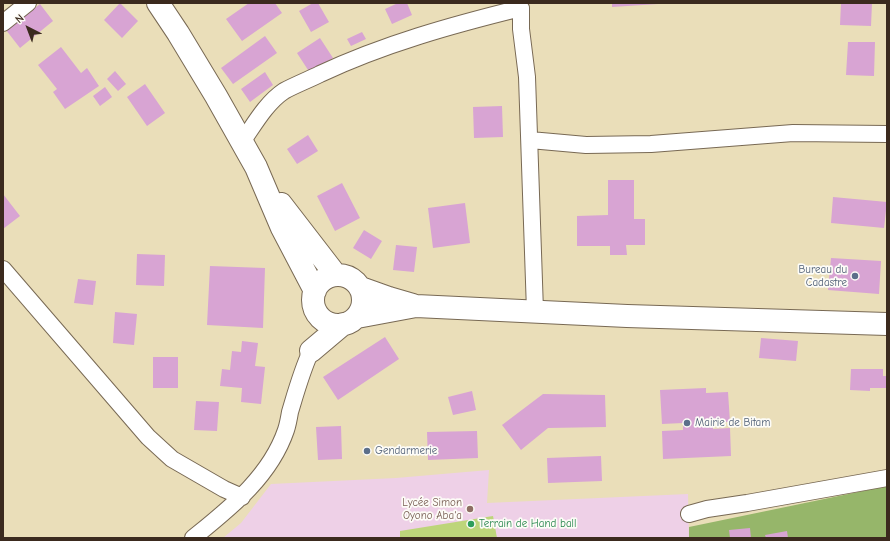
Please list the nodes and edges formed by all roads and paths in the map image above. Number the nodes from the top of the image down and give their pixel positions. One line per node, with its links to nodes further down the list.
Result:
1 (28, 3): 3 (street)
2 (158, 3): 6 (highway)
3 (3, 23)
4 (887, 134): 5 (street)
5 (530, 140): 6 (street); 13 (street)
6 (242, 142): 7 (highway)
7 (264, 183): 9 (highway); 11 (highway)
8 (3, 269): 19 (street)
9 (335, 274): 10 (highway); 11 (highway)
10 (361, 288): 12 (highway); 15 (highway)
11 (315, 290): 14 (highway)
12 (416, 306): 13 (highway); 15 (highway)
13 (535, 311): 16 (highway)
14 (316, 312): 15 (highway); 17 (highway)
15 (350, 321): 17 (highway)
16 (887, 324)
17 (311, 351): 19 (street)
18 (887, 478): 20 (street)
19 (242, 497): 21 (street)
20 (688, 514)
21 (193, 538)

